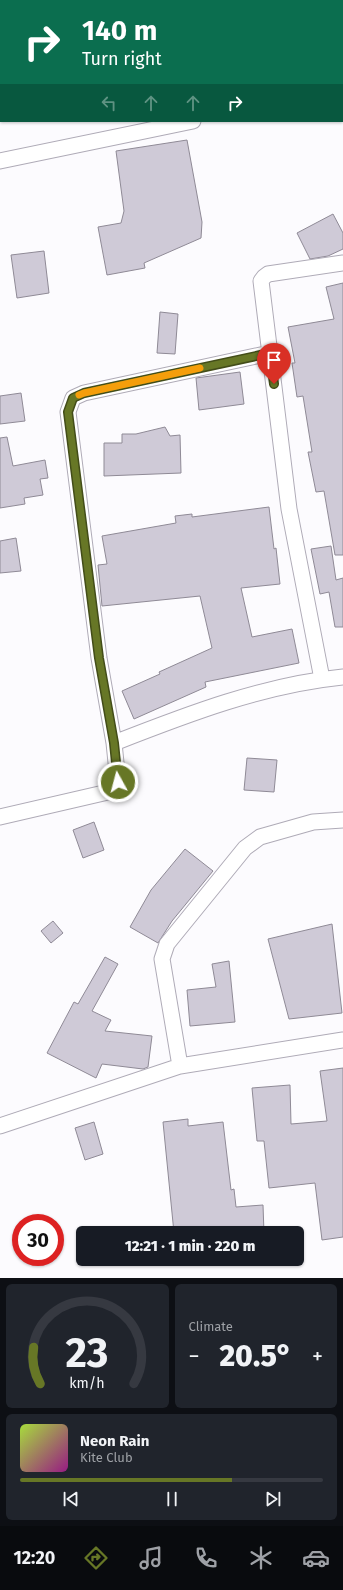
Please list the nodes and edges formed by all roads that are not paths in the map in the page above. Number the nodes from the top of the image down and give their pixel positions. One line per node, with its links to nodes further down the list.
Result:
1 (188, 122): 2 (street)
2 (0, 161)
3 (343, 263): 4 (street)
4 (270, 353): 6 (street); 7 (street)
5 (343, 677): 6 (street)
6 (322, 679): 7 (street)
7 (114, 743): 8 (street)
8 (0, 817)
9 (343, 820): 11 (street)
10 (343, 1040): 11 (street)
11 (180, 1066): 12 (street)
12 (0, 1126)

